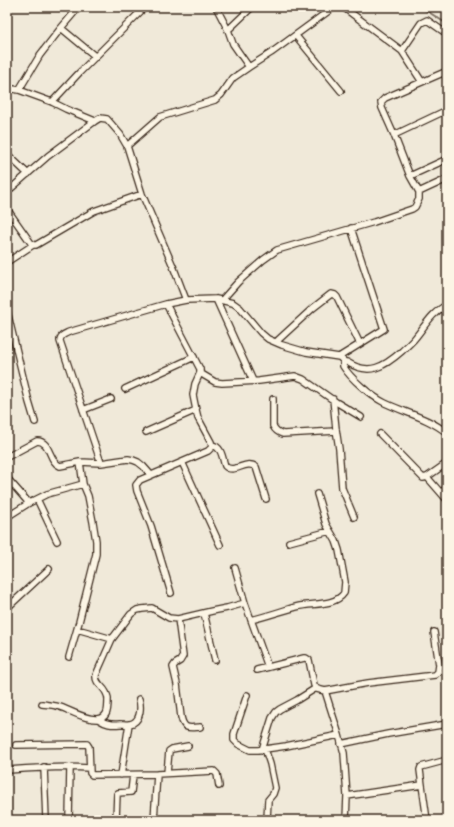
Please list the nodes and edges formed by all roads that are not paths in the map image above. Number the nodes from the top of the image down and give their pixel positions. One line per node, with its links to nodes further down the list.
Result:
1 (78, 7): 7 (street)
2 (145, 7): 12 (street)
3 (216, 7): 8 (street)
4 (252, 7): 8 (street)
5 (334, 7): 10 (street)
6 (343, 7): 11 (street)
7 (61, 28): 12 (street); 17 (street)
8 (228, 30): 13 (street)
9 (447, 34): 11 (street)
10 (296, 36): 13 (street); 18 (street)
11 (402, 51): 15 (street)
12 (96, 57): 19 (street)
13 (249, 67): 23 (street)
14 (445, 72): 15 (street)
15 (422, 82): 22 (street)
16 (7, 88): 17 (street)
17 (19, 90): 19 (street)
18 (341, 91)
19 (52, 102): 21 (street)
20 (447, 110): 22 (street)
21 (95, 121): 23 (street); 26 (street)
22 (394, 135): 27 (street)
23 (127, 146): 31 (street)
24 (7, 154): 26 (street)
25 (447, 159): 27 (street)
26 (28, 174): 29 (street)
27 (410, 176): 30 (street)
28 (447, 179): 30 (street)
29 (7, 192)
30 (419, 192): 33 (street)
31 (142, 194): 34 (street); 37 (street)
32 (7, 209): 34 (street)
33 (351, 228): 36 (street); 42 (street)
34 (33, 245): 35 (street)
35 (7, 262)
36 (219, 299): 37 (street); 41 (street); 47 (street)
37 (186, 300): 38 (street)
38 (166, 304): 43 (street); 52 (street)
39 (447, 305): 45 (street)
40 (7, 311): 55 (street)
41 (276, 342): 42 (street); 44 (street)
42 (360, 344): 44 (street)
43 (194, 357): 46 (street); 48 (street)
44 (339, 357): 45 (street)
45 (345, 362): 58 (street)
46 (200, 373): 47 (street); 53 (street)
47 (253, 381): 51 (street)
48 (125, 389)
49 (111, 399): 52 (street)
50 (273, 399): 56 (street)
51 (333, 399): 54 (street); 56 (street)
52 (83, 410): 64 (street)
53 (196, 410): 57 (street); 60 (street)
54 (361, 417)
55 (35, 422)
56 (336, 431): 78 (street)
57 (146, 432)
58 (447, 433)
59 (380, 434): 67 (street)
60 (212, 445): 63 (street); 74 (street)
61 (7, 457): 62 (street)
62 (80, 462): 64 (street); 69 (street)
63 (182, 462): 66 (street); 82 (street)
64 (101, 463): 66 (street)
65 (447, 463): 67 (street)
66 (151, 475): 85 (street)
67 (427, 477): 71 (street)
68 (7, 478): 76 (street)
69 (83, 484): 73 (street); 91 (street)
70 (447, 487): 71 (street)
71 (441, 493): 75 (street)
72 (318, 494): 79 (street)
73 (37, 499): 76 (street); 80 (street)
74 (266, 499)
75 (447, 500)
76 (29, 503): 77 (street)
77 (7, 517)
78 (354, 517)
79 (330, 531): 81 (street); 90 (street)
80 (56, 541)
81 (289, 542)
82 (220, 545)
83 (235, 568): 86 (street)
84 (48, 569): 87 (street)
85 (171, 593)
86 (245, 602): 88 (street); 90 (street)
87 (7, 608)
88 (204, 613): 89 (street); 95 (street)
89 (178, 620): 93 (street); 106 (street)
90 (251, 620): 96 (street)
91 (77, 629): 93 (street); 94 (street)
92 (434, 632): 99 (street)
93 (112, 639): 103 (street)
94 (69, 657)
95 (215, 660)
96 (268, 667): 97 (street); 98 (street)
97 (257, 670)
98 (316, 688): 99 (street); 111 (street)
99 (325, 691): 107 (street)
100 (247, 695): 111 (street)
101 (139, 699): 104 (street)
102 (42, 704): 103 (street)
103 (98, 719): 104 (street)
104 (129, 724): 119 (street)
105 (447, 724): 108 (street)
106 (200, 727)
107 (339, 735): 108 (street); 111 (street)
108 (341, 744): 123 (street)
109 (16, 745): 115 (street)
110 (188, 746): 118 (street)
111 (264, 749): 128 (street)
112 (447, 760): 121 (street)
113 (44, 767): 114 (street); 116 (street); 125 (street)
114 (70, 767): 115 (street); 126 (street)
115 (89, 768): 119 (street)
116 (7, 770)
117 (157, 774): 118 (street); 120 (street); 127 (street)
118 (167, 774): 122 (street)
119 (122, 775): 120 (street)
120 (133, 775): 124 (street)
121 (422, 785): 123 (street); 130 (street)
122 (219, 786)
123 (346, 796): 129 (street)
124 (116, 819)
125 (46, 820)
126 (69, 820)
127 (154, 820)
128 (267, 820)
129 (346, 820)
130 (426, 820)

